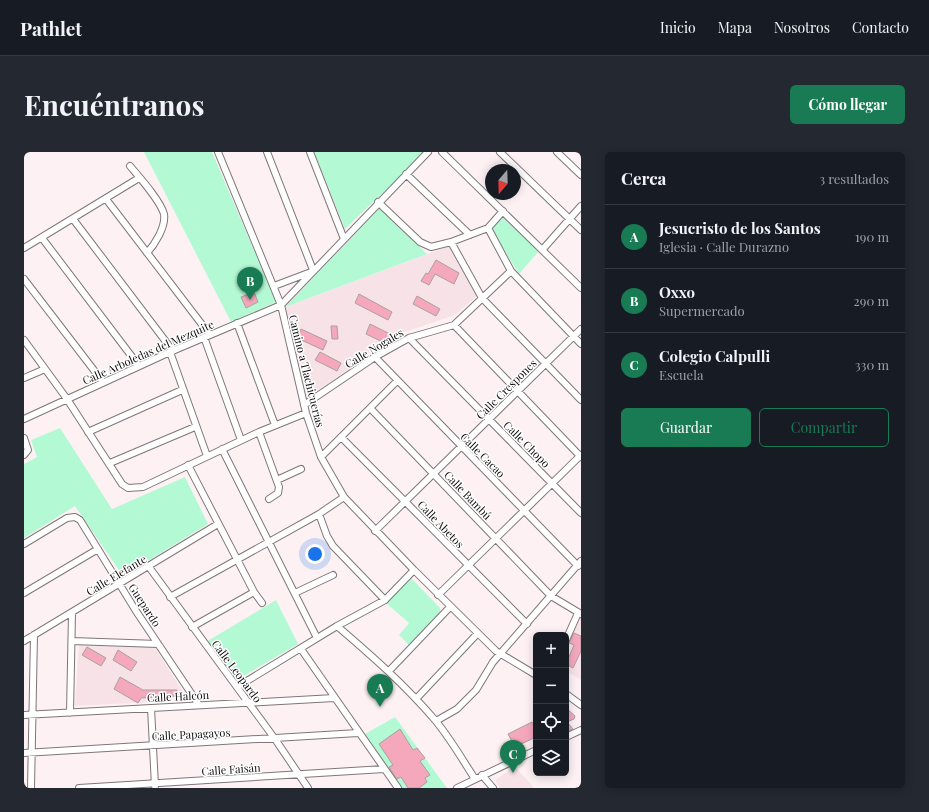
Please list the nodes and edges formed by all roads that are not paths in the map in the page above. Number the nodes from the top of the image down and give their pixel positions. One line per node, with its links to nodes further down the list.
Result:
1 (218, 152): 30 (street, Camino a Tlachicuerías)
2 (267, 152): 27 (street)
3 (310, 152): 22 (street)
4 (428, 152): 9 (street)
5 (442, 152): 15 (street)
6 (500, 152): 17 (street)
7 (557, 152): 10 (street)
8 (130, 166): 11 (street)
9 (406, 174): 13 (street); 20 (street)
10 (581, 175)
11 (139, 178): 12 (street); 26 (street)
12 (106, 199): 16 (street); 26 (street)
13 (378, 202): 22 (street); 23 (street)
14 (581, 206): 17 (street)
15 (503, 211): 18 (street); 25 (street)
16 (73, 219): 21 (street); 42 (street)
17 (570, 219): 19 (street); 25 (street)
18 (488, 228): 20 (street); 28 (street)
19 (581, 230)
20 (470, 235): 23 (street)
21 (42, 238): 24 (street); 45 (street)
22 (344, 239): 27 (street)
23 (451, 242): 32 (street)
24 (24, 248)
25 (543, 249): 31 (street)
26 (147, 254): 37 (street)
27 (313, 271): 30 (street); 33 (street)
28 (511, 271): 32 (street, Calle Nogales); 38 (street)
29 (24, 279): 49 (street)
30 (274, 286): 33 (street, Camino a Tlachicuerías)
31 (581, 288)
32 (482, 298): 35 (street, Calle Nogales); 44 (street)
33 (281, 305): 34 (street, Calle Arboledas del Mezquite); 54 (street, Camino a Tlachicuerías)
34 (237, 323): 37 (street, Calle Arboledas del Mezquite); 59 (street)
35 (454, 325): 39 (street, Calle Nogales); 51 (street)
36 (581, 329): 38 (street, Calle Crespones)
37 (207, 336): 42 (street, Calle Arboledas del Mezquite); 65 (street)
38 (573, 336): 41 (street); 44 (street, Calle Crespones)
39 (409, 338): 43 (street, Calle Nogales); 58 (street, Calle Chopo)
40 (24, 340): 46 (street)
41 (581, 344)
42 (172, 351): 45 (street, Calle Arboledas del Mezquite); 50 (street)
43 (375, 357): 48 (street, Calle Cacao); 54 (street, Calle Nogales)
44 (546, 364): 51 (street, Calle Crespones); 53 (street)
45 (139, 366): 49 (street, Calle Arboledas del Mezquite)
46 (45, 369): 47 (street); 52 (street)
47 (24, 378)
48 (397, 381): 55 (street); 66 (street, Calle Cacao)
49 (103, 382): 52 (street, Calle Arboledas del Mezquite)
50 (182, 390): 60 (street); 61 (street)
51 (518, 392): 58 (street, Calle Crespones); 70 (street)
52 (67, 399): 57 (street, Calle Arboledas del Mezquite); 61 (street)
53 (581, 400)
54 (304, 405): 56 (street, Camino a Tlachicuerías)
55 (370, 408): 63 (street); 75 (street, Calle Bambú)
56 (306, 414): 59 (street); 71 (street, Camino a Tlachicuerías)
57 (24, 419)
58 (489, 420): 66 (street, Calle Crespones); 77 (street, Calle Chopo)
59 (275, 425): 62 (street)
60 (195, 427): 69 (street); 72 (street)
61 (88, 432): 72 (street)
62 (259, 432): 65 (street); 76 (street)
63 (341, 437): 71 (street); 80 (street, Calle Abetos)
64 (24, 438): 68 (street)
65 (241, 440): 67 (street)
66 (461, 447): 75 (street, Calle Crespones); 81 (street, Calle Cacao)
67 (222, 449): 69 (street); 87 (street)
68 (24, 456)
69 (207, 456): 73 (street)
70 (581, 456): 77 (street)
71 (320, 457): 78 (street, Camino a Tlachicuerías)
72 (110, 463): 73 (street)
73 (188, 465): 84 (street)
74 (301, 469): 76 (street)
75 (434, 473): 80 (street, Calle Crespones); 86 (street, Calle Bambú)
76 (277, 480): 79 (street)
77 (552, 484): 81 (street); 82 (street, Calle Chopo)
78 (344, 497): 83 (street); 85 (street, Camino a Tlachicuerías)
79 (269, 499)
80 (406, 501): 85 (street, Calle Crespones); 92 (street, Calle Abetos)
81 (524, 511): 86 (street); 91 (street, Calle Cacao)
82 (581, 513)
83 (319, 514): 87 (street); 103 (street)
84 (218, 524): 90 (street); 93 (street, Calle Elefante)
85 (375, 530): 94 (street, Camino a Tlachicuerías)
86 (497, 539): 92 (street); 101 (street, Calle Bambú)
87 (268, 541): 90 (street); 98 (street)
88 (24, 544): 89 (street, Guepardo)
89 (98, 549): 96 (street, Guepardo); 99 (street)
90 (236, 558): 97 (street); 102 (street)
91 (579, 563): 101 (street)
92 (468, 566): 100 (street); 108 (street, Calle Abetos)
93 (149, 567): 96 (street, Calle Elefante); 102 (street, Calle Leopardo)
94 (414, 570): 100 (street, Camino a Tlachicuerías); 103 (street)
95 (333, 575): 98 (street)
96 (119, 584): 106 (street, Calle Elefante); 117 (street, Guepardo)
97 (254, 592): 104 (street); 110 (street)
98 (295, 593): 114 (street)
99 (24, 594)
100 (438, 595): 105 (street, Camino a Tlachicuerías)
101 (551, 596): 107 (street, Calle Bambú); 108 (street)
102 (170, 597): 110 (street, Calle Leopardo)
103 (385, 600): 109 (street)
104 (262, 603)
105 (450, 607): 111 (street, Camino a Tlachicuerías); 120 (street)
106 (72, 613): 113 (street, Calle Elefante); 116 (street)
107 (579, 613): 112 (street)
108 (527, 624): 119 (street)
109 (337, 626): 114 (street); 120 (street)
110 (192, 627): 122 (street, Calle Leopardo)
111 (477, 634): 119 (street, Camino a Tlachicuerías); 125 (street)
112 (569, 634)
113 (34, 635): 115 (street, Calle Elefante); 131 (street)
114 (317, 638): 118 (street)
115 (24, 641)
116 (72, 641): 117 (street); 130 (street)
117 (158, 644): 127 (street, Guepardo)
118 (301, 649): 122 (street); 124 (street)
119 (501, 654): 121 (street, Camino a Tlachicuerías); 133 (street)
120 (389, 671): 125 (street)
121 (533, 673)
122 (237, 687): 126 (street, Calle Leopardo)
123 (569, 696): 128 (street)
124 (334, 698): 126 (street, Calle Halcón); 135 (street)
125 (416, 699): 133 (street)
126 (248, 702): 127 (street, Calle Halcón); 137 (street, Calle Leopardo)
127 (199, 705): 129 (street, Calle Halcón)
128 (581, 705)
129 (151, 708): 130 (street, Calle Halcón); 138 (street)
130 (70, 713): 131 (street, Calle Halcón)
131 (34, 715): 132 (street, Calle Halcón); 140 (street)
132 (24, 716)
133 (436, 721): 145 (street)
134 (581, 730): 136 (street)
135 (358, 733): 137 (street, Calle Papagayos); 142 (street)
136 (569, 736)
137 (275, 739): 138 (street, Calle Papagayos); 143 (street, Calle Leopardo)
138 (152, 746): 140 (street, Calle Papagayos); 146 (street)
139 (533, 751): 144 (street)
140 (33, 752): 141 (street, Calle Papagayos); 147 (street)
141 (24, 753)
142 (384, 769): 143 (street, Calle Faisán); 150 (street)
143 (299, 774): 146 (street, Calle Faisán); 149 (street, Calle Leopardo)
144 (482, 775): 145 (street); 152 (street)
145 (475, 779): 151 (street)
146 (155, 786): 148 (street, Calle Faisán)
147 (31, 788)
148 (79, 788)
149 (308, 788)
150 (398, 788)
151 (457, 788)
152 (493, 788)

